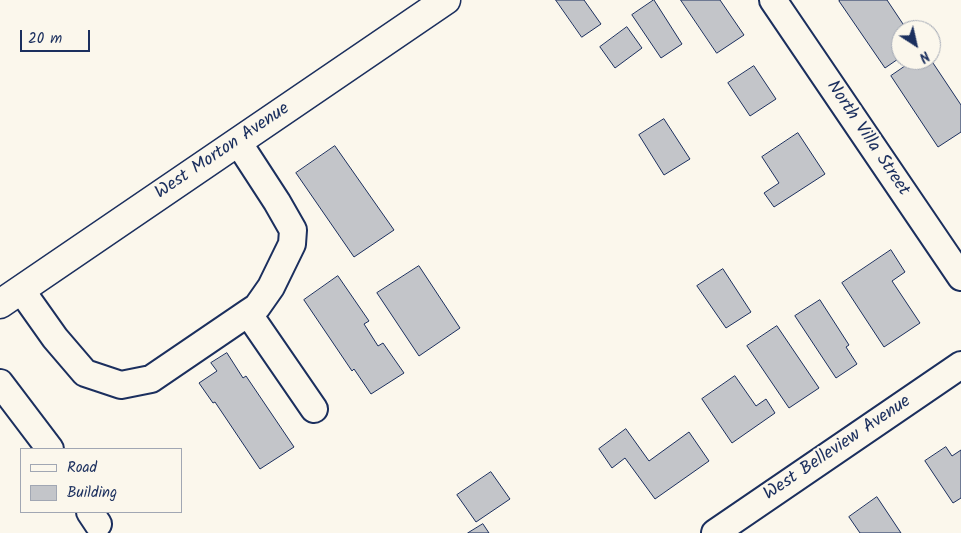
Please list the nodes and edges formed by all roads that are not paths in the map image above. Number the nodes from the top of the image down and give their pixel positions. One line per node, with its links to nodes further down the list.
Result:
1 (446, 0): 3 (main road, West Morton Avenue)
2 (773, 0): 4 (street, North Villa Street)
3 (238, 142): 5 (main road, West Morton Avenue); 6 (street)
4 (961, 277)
5 (11, 297): 6 (street)
6 (248, 313): 9 (street)
7 (961, 365): 11 (street, West Belleview Avenue)
8 (0, 382): 10 (street)
9 (314, 409)
10 (49, 448)
11 (715, 533)

